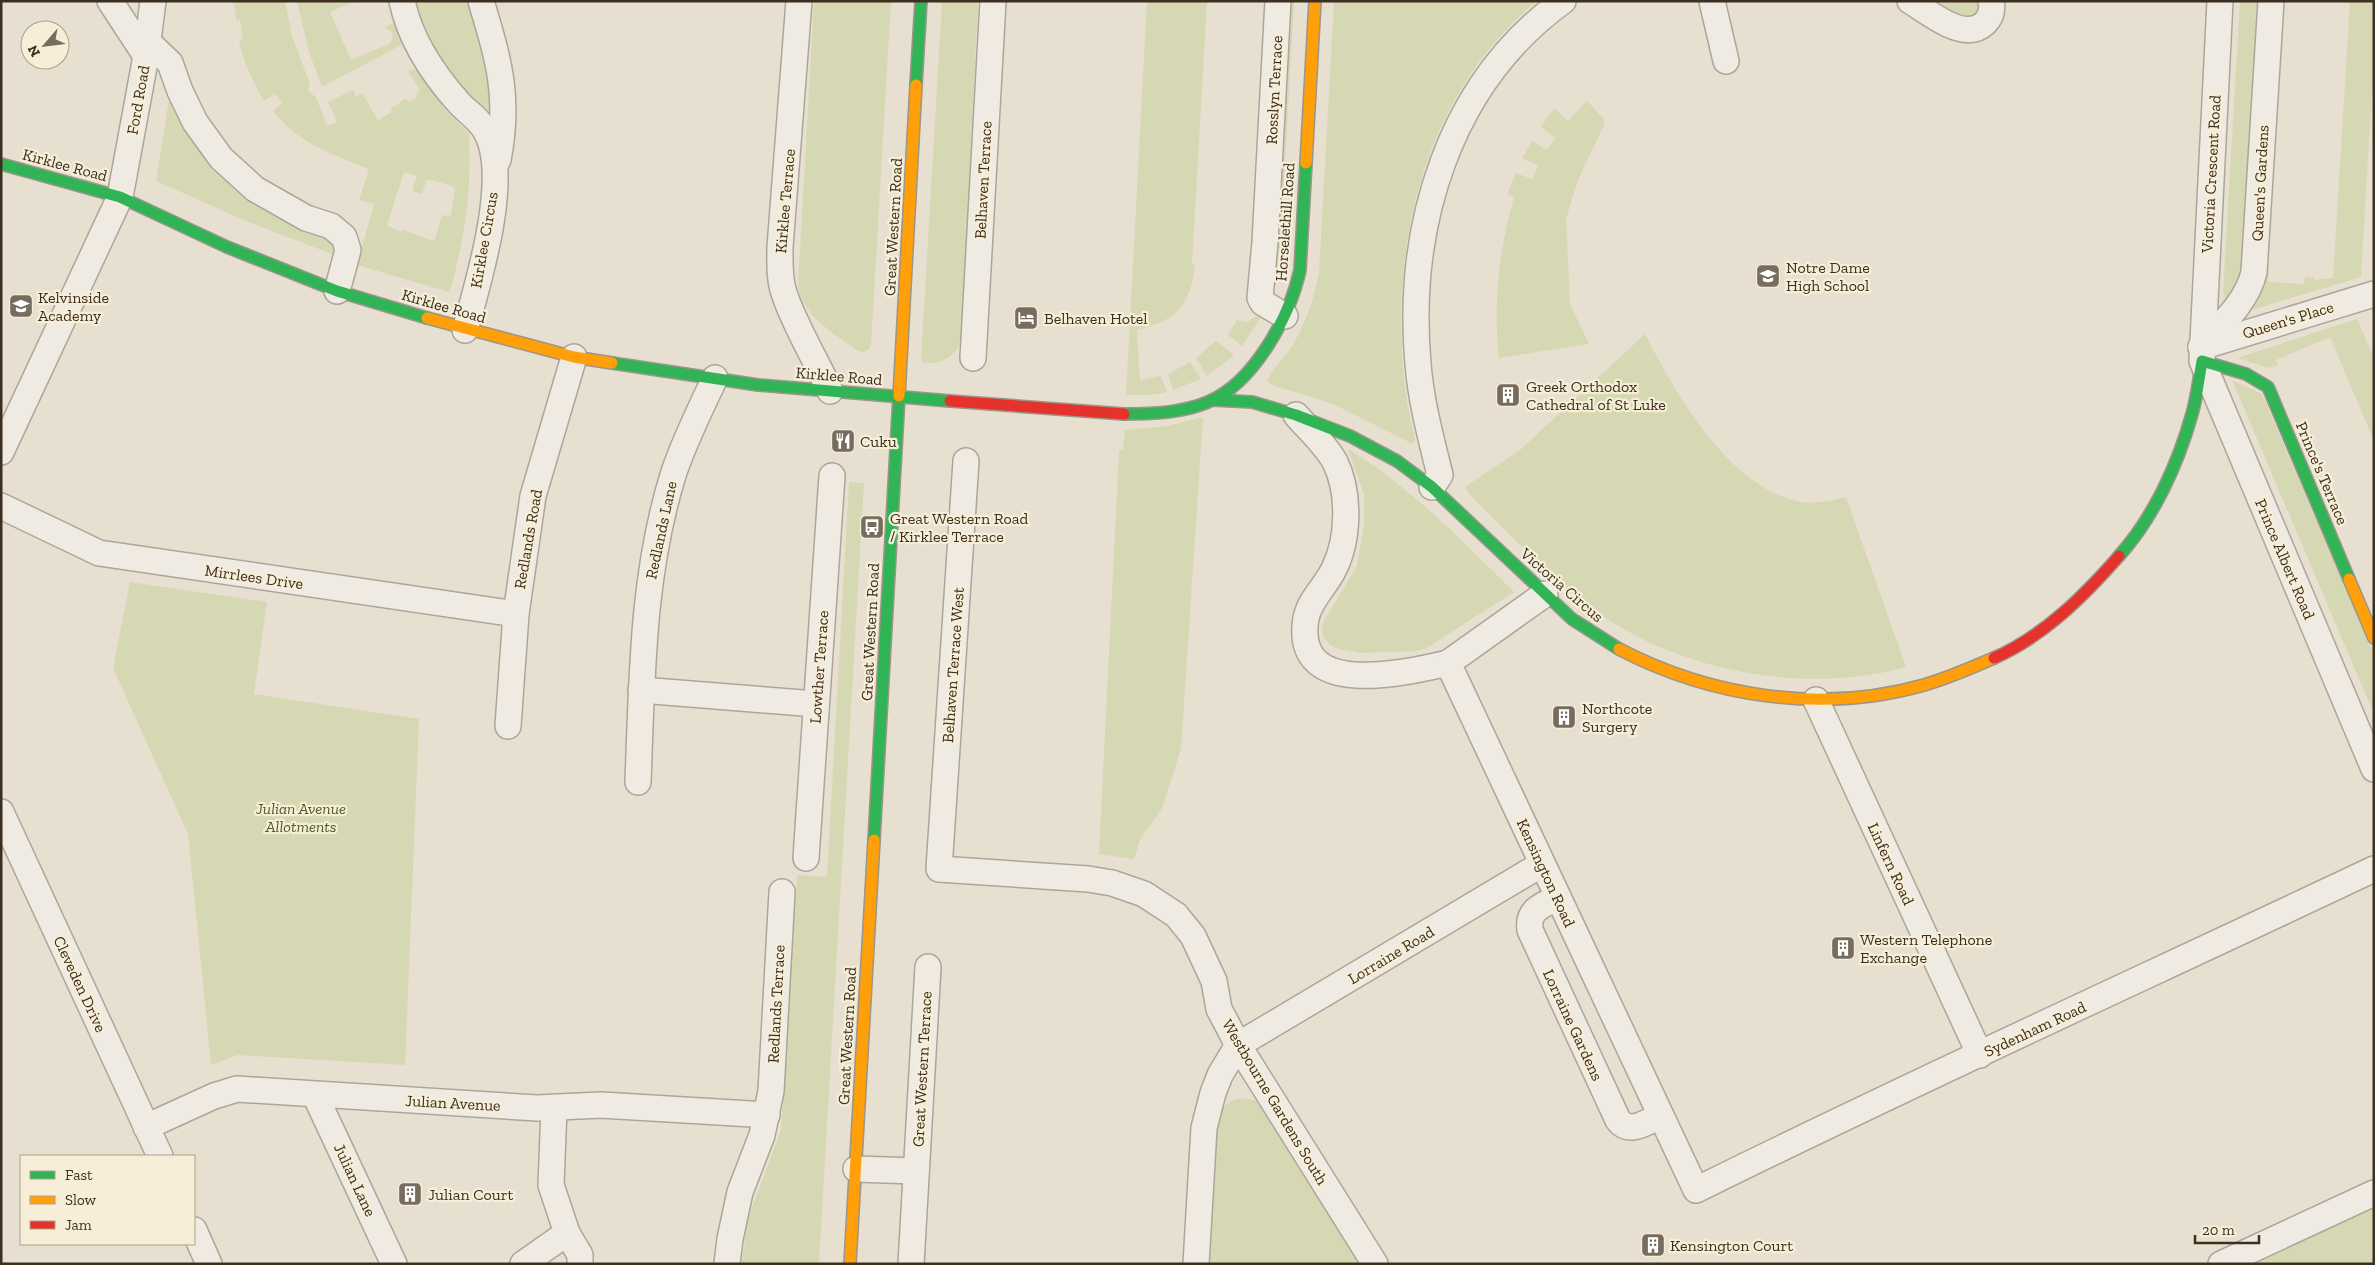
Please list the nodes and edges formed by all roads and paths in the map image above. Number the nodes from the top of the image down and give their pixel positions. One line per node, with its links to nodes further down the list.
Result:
1 (110, 1): 16 (street)
2 (402, 1): 19 (street, Kirklee Circus)
3 (481, 1): 19 (street, Kirklee Circus)
4 (799, 1): 29 (street, Kirklee Terrace)
5 (921, 1): 30 (street, Great Western Road)
6 (993, 1): 27 (street, Belhaven Terrace)
7 (1278, 1): 23 (street, Rosslyn Terrace)
8 (1315, 1): 23 (street, Horselethill Road)
9 (1563, 1): 36 (street)
10 (1712, 1): 17 (street)
11 (1910, 1): 12 (street)
12 (1992, 1)
13 (2220, 1): 25 (street, Victoria Crescent Road)
14 (2271, 1): 25 (street, Queen's Gardens)
15 (153, 2): 16 (street, Ford Road)
16 (147, 49): 20 (street, Ford Road); 21 (street)
17 (1726, 61)
18 (1, 164): 20 (street, Kirklee Road)
19 (494, 180): 24 (street, Kirklee Circus)
20 (120, 196): 21 (street, Kirklee Road); 33 (street, Ford Road)
21 (337, 291): 24 (street, Kirklee Road)
22 (2374, 294): 25 (street, Queen's Place)
23 (1285, 316): 31 (street, Horselethill Road)
24 (465, 330): 26 (street, Kirklee Road)
25 (2202, 354): 40 (street, Prince's Terrace); 43 (street, Victoria Circus); 46 (street, Prince Albert Road)
26 (574, 357): 28 (street, Kirklee Road); 39 (street, Redlands Road)
27 (973, 358)
28 (715, 378): 29 (street, Kirklee Road); 42 (street, Redlands Lane)
29 (830, 391): 30 (street, Kirklee Road)
30 (900, 398): 31 (street, Horselethill Road); 64 (street, Great Western Road)
31 (1213, 400): 32 (street, Victoria Circus)
32 (1296, 415): 36 (street, Victoria Circus); 41 (street)
33 (1, 452)
34 (966, 461): 51 (street, Belhaven Terrace West)
35 (832, 476): 44 (street, Lowther Terrace)
36 (1432, 487): 38 (street, Victoria Circus)
37 (1, 506): 39 (street, Mirrlees Drive)
38 (1545, 594): 41 (street); 43 (street, Victoria Circus)
39 (516, 614): 45 (street, Redlands Road)
40 (2374, 638)
41 (1448, 663): 50 (street, Kensington Road)
42 (641, 690): 44 (street); 47 (street, Redlands Lane)
43 (1816, 700): 57 (street, Linfern Road)
44 (816, 704): 49 (street, Lowther Terrace)
45 (508, 726)
46 (2374, 769)
47 (638, 782)
48 (1, 812): 62 (street, Cleveden Drive)
49 (806, 858)
50 (1542, 864): 54 (street, Kensington Road); 56 (street, Lorraine Road)
51 (939, 869): 56 (street, Westbourne Gardens South)
52 (2374, 869): 57 (street, Sydenham Road)
53 (782, 892): 60 (street, Redlands Terrace)
54 (1558, 898): 61 (street, Kensington Road); 61 (street, Lorraine Gardens)
55 (928, 967): 65 (street, Great Western Terrace)
56 (1238, 1045): 77 (street); 78 (street, Westbourne Gardens South)
57 (1980, 1055): 66 (street, Sydenham Road)
58 (315, 1095): 59 (street, Julian Avenue); 62 (street, Julian Avenue); 71 (street, Julian Lane)
59 (554, 1108): 60 (street, Julian Avenue); 69 (street)
60 (767, 1115): 74 (street, Redlands Terrace)
61 (1660, 1116): 66 (street, Kensington Road)
62 (146, 1127): 63 (street, Cleveden Drive)
63 (160, 1155)
64 (856, 1169): 65 (street, Great Western Terrace); 75 (street, Great Western Road)
65 (916, 1172): 76 (street, Great Western Terrace)
66 (1696, 1190)
67 (2374, 1193): 79 (street)
68 (195, 1232): 70 (street)
69 (568, 1233): 72 (street); 73 (street)
70 (209, 1264)
71 (394, 1264)
72 (523, 1264)
73 (580, 1264)
74 (727, 1264)
75 (850, 1264)
76 (911, 1264)
77 (1196, 1264)
78 (1375, 1264)
79 (2221, 1264)

